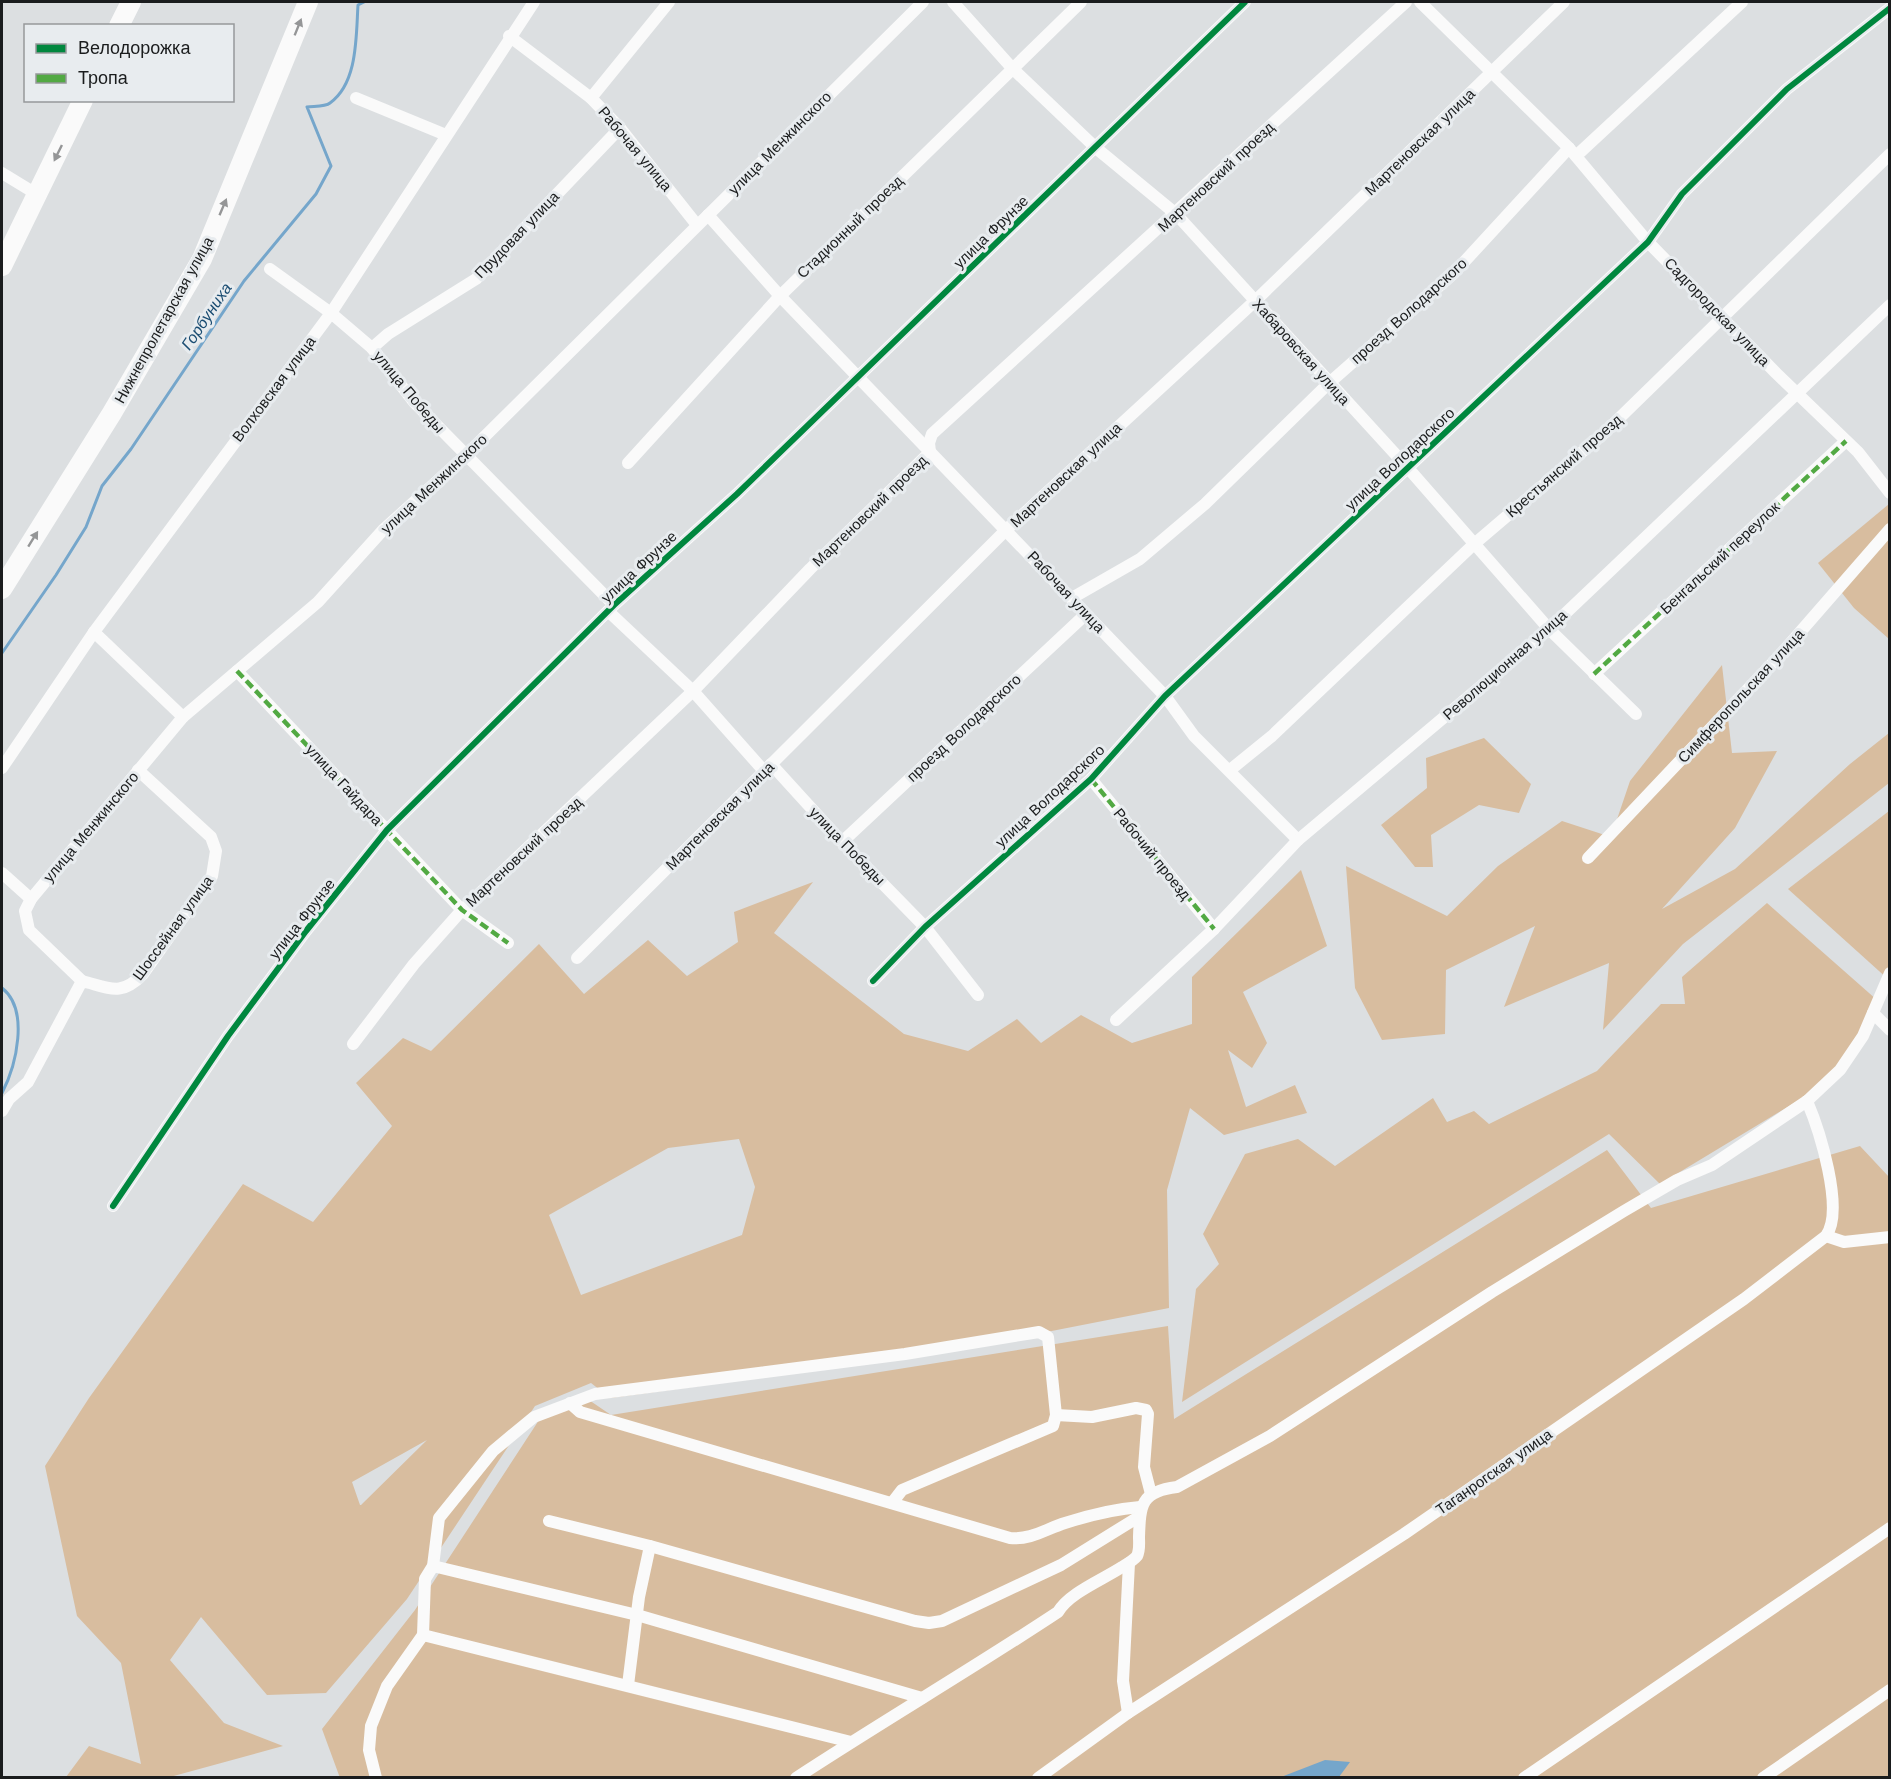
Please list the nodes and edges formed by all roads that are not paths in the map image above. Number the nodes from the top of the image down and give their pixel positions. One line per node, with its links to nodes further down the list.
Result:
1 (131, 2): 14 (main road)
2 (308, 2): 52 (main road, Нижнепролетарская улица, one-way to 2)
3 (534, 2): 15 (street, Волховская улица)
4 (669, 2): 19 (street)
5 (923, 2): 29 (street, улица Менжинского)
6 (953, 2): 16 (street, Хабаровская улица)
7 (1082, 2): 16 (street, Стадионный проезд)
8 (1245, 2): 23 (street, улица Фрунзе)
9 (1406, 2): 28 (street, Мартеновский проезд)
10 (1420, 2): 17 (street, Садгородская улица)
11 (1564, 2): 17 (street, Мартеновская улица)
12 (1742, 2): 24 (street, проезд Володарского)
13 (1890, 8): 31 (street, улица Володарского)
14 (121, 24)
15 (509, 36): 19 (street, Рабочая улица); 22 (street, Волховская улица)
16 (1012, 68): 23 (street, Хабаровская улица); 34 (street, Стадионный проезд)
17 (1493, 71): 24 (street, Садгородская улица); 35 (street, Мартеновская улица)
18 (356, 98): 22 (street)
19 (591, 98): 21 (street, Рабочая улица)
20 (82, 102): 27 (main road, one-way to 27)
21 (620, 128): 30 (street, Рабочая улица); 39 (street, Прудовая улица)
22 (446, 135): 37 (street, Волховская улица)
23 (1096, 148): 28 (street, Хабаровская улица); 40 (street, улица Фрунзе)
24 (1573, 152): 31 (street, Садгородская улица); 41 (street, проезд Володарского)
25 (1890, 154): 38 (street, Крестьянский проезд)
26 (2, 173): 27 (street)
27 (38, 195): 32 (main road)
28 (1176, 214): 35 (street, Хабаровская улица); 44 (street, Мартеновский проезд)
29 (708, 215): 30 (street, улица Менжинского); 34 (street, Рабочая улица)
30 (697, 225): 45 (street, улица Менжинского)
31 (1648, 242): 38 (street, Садгородская улица); 47 (street, улица Володарского)
32 (2, 267)
33 (270, 269): 37 (street, улица Победы)
34 (780, 296): 40 (street, Рабочая улица); 46 (street, Стадионный проезд)
35 (1255, 301): 41 (street, Хабаровская улица); 49 (street, Мартеновская улица)
36 (1890, 305): 42 (street, Революционная улица)
37 (332, 313): 39 (street, улица Победы); 57 (street, Волховская улица)
38 (1723, 317): 42 (street, Садгородская улица); 51 (street, Крестьянский проезд)
39 (372, 348): 45 (street, улица Победы)
40 (856, 377): 44 (street, Рабочая улица); 54 (street, улица Фрунзе)
41 (1328, 384): 47 (street, Хабаровская улица); 53 (street, проезд Володарского)
42 (1797, 392): 43 (street, Садгородская улица); 56 (street, Революционная улица)
43 (1846, 441): 48 (street, Садгородская улица); 59 (street, Бенгальский переулок)
44 (930, 452): 49 (street, Рабочая улица); 60 (street, Мартеновский проезд)
45 (465, 456): 54 (street, улица Победы); 58 (street, улица Менжинского)
46 (628, 463)
47 (1408, 468): 51 (street, Хабаровская улица); 61 (street, улица Володарского)
48 (1890, 493)
49 (1006, 530): 53 (street, Рабочая улица); 65 (street, Мартеновская улица)
50 (1890, 530): 72 (street, Симферопольская улица)
51 (1473, 545): 56 (street, Хабаровская улица); 67 (street, Крестьянский проезд)
52 (2, 589)
53 (1072, 598): 55 (street, Рабочая улица)
54 (611, 608): 60 (street, улица Победы); 69 (street, улица Фрунзе)
55 (1086, 614): 61 (street, Рабочая улица); 71 (street, проезд Володарского)
56 (1549, 629): 59 (street, Хабаровская улица); 70 (street, Революционная улица)
57 (94, 632): 63 (street); 64 (street, Волховская улица)
58 (237, 671): 63 (street, улица Менжинского); 69 (street, улица Гайдара)
59 (1594, 674): 62 (street, Хабаровская улица)
60 (693, 691): 65 (street, улица Победы); 75 (street, Мартеновский проезд)
61 (1165, 696): 67 (street, Рабочая улица); 68 (street, улица Володарского)
62 (1636, 714)
63 (183, 717): 66 (street, улица Менжинского)
64 (2, 768)
65 (768, 768): 71 (street, улица Победы); 79 (street, Мартеновская улица)
66 (138, 770): 74 (street, улица Менжинского); 81 (street, Шоссейная улица)
67 (1230, 770): 70 (street, Рабочая улица)
68 (1090, 779): 76 (street, улица Володарского); 77 (street, Рабочий проезд)
69 (387, 830): 75 (street, улица Гайдара); 91 (street, улица Фрунзе)
70 (1298, 840): 77 (street, Революционная улица)
71 (842, 842): 76 (street, улица Победы)
72 (1588, 858)
73 (2, 873): 74 (street)
74 (31, 899): 81 (street)
75 (462, 910): 78 (street, улица Гайдара); 87 (street, Мартеновский проезд)
76 (925, 927): 82 (street, улица Володарского); 83 (street, улица Победы)
77 (1214, 929): 85 (street, Революционная улица)
78 (508, 943)
79 (577, 958)
80 (1890, 973): 84 (street)
81 (82, 981): 88 (street)
82 (873, 981)
83 (978, 995)
84 (1873, 1013): 86 (street); 89 (street)
85 (1116, 1020)
86 (1890, 1030)
87 (353, 1044)
88 (5, 1097): 90 (street)
89 (1807, 1101): 92 (street); 96 (street)
90 (2, 1111)
91 (114, 1206)
92 (1826, 1236): 93 (street); 109 (street, Таганрогская улица)
93 (1890, 1237)
94 (570, 1403): 95 (street); 97 (street); 103 (street)
95 (1056, 1415): 96 (street); 97 (street)
96 (1151, 1494): 98 (street)
97 (892, 1503): 98 (street)
98 (1140, 1512): 101 (street); 102 (street)
99 (549, 1521): 101 (street)
100 (1890, 1528): 114 (street)
101 (650, 1546): 104 (street)
102 (1129, 1563): 108 (street); 109 (street)
103 (433, 1566): 104 (street); 105 (street)
104 (637, 1615): 106 (street); 108 (street)
105 (423, 1635): 106 (street); 111 (street)
106 (628, 1685): 110 (street)
107 (1890, 1690): 115 (street)
108 (922, 1698): 110 (street)
109 (1128, 1713): 113 (street, Таганрогская улица)
110 (851, 1742): 112 (street)
111 (376, 1778)
112 (796, 1778)
113 (1038, 1778)
114 (1524, 1778)
115 (1763, 1778)

